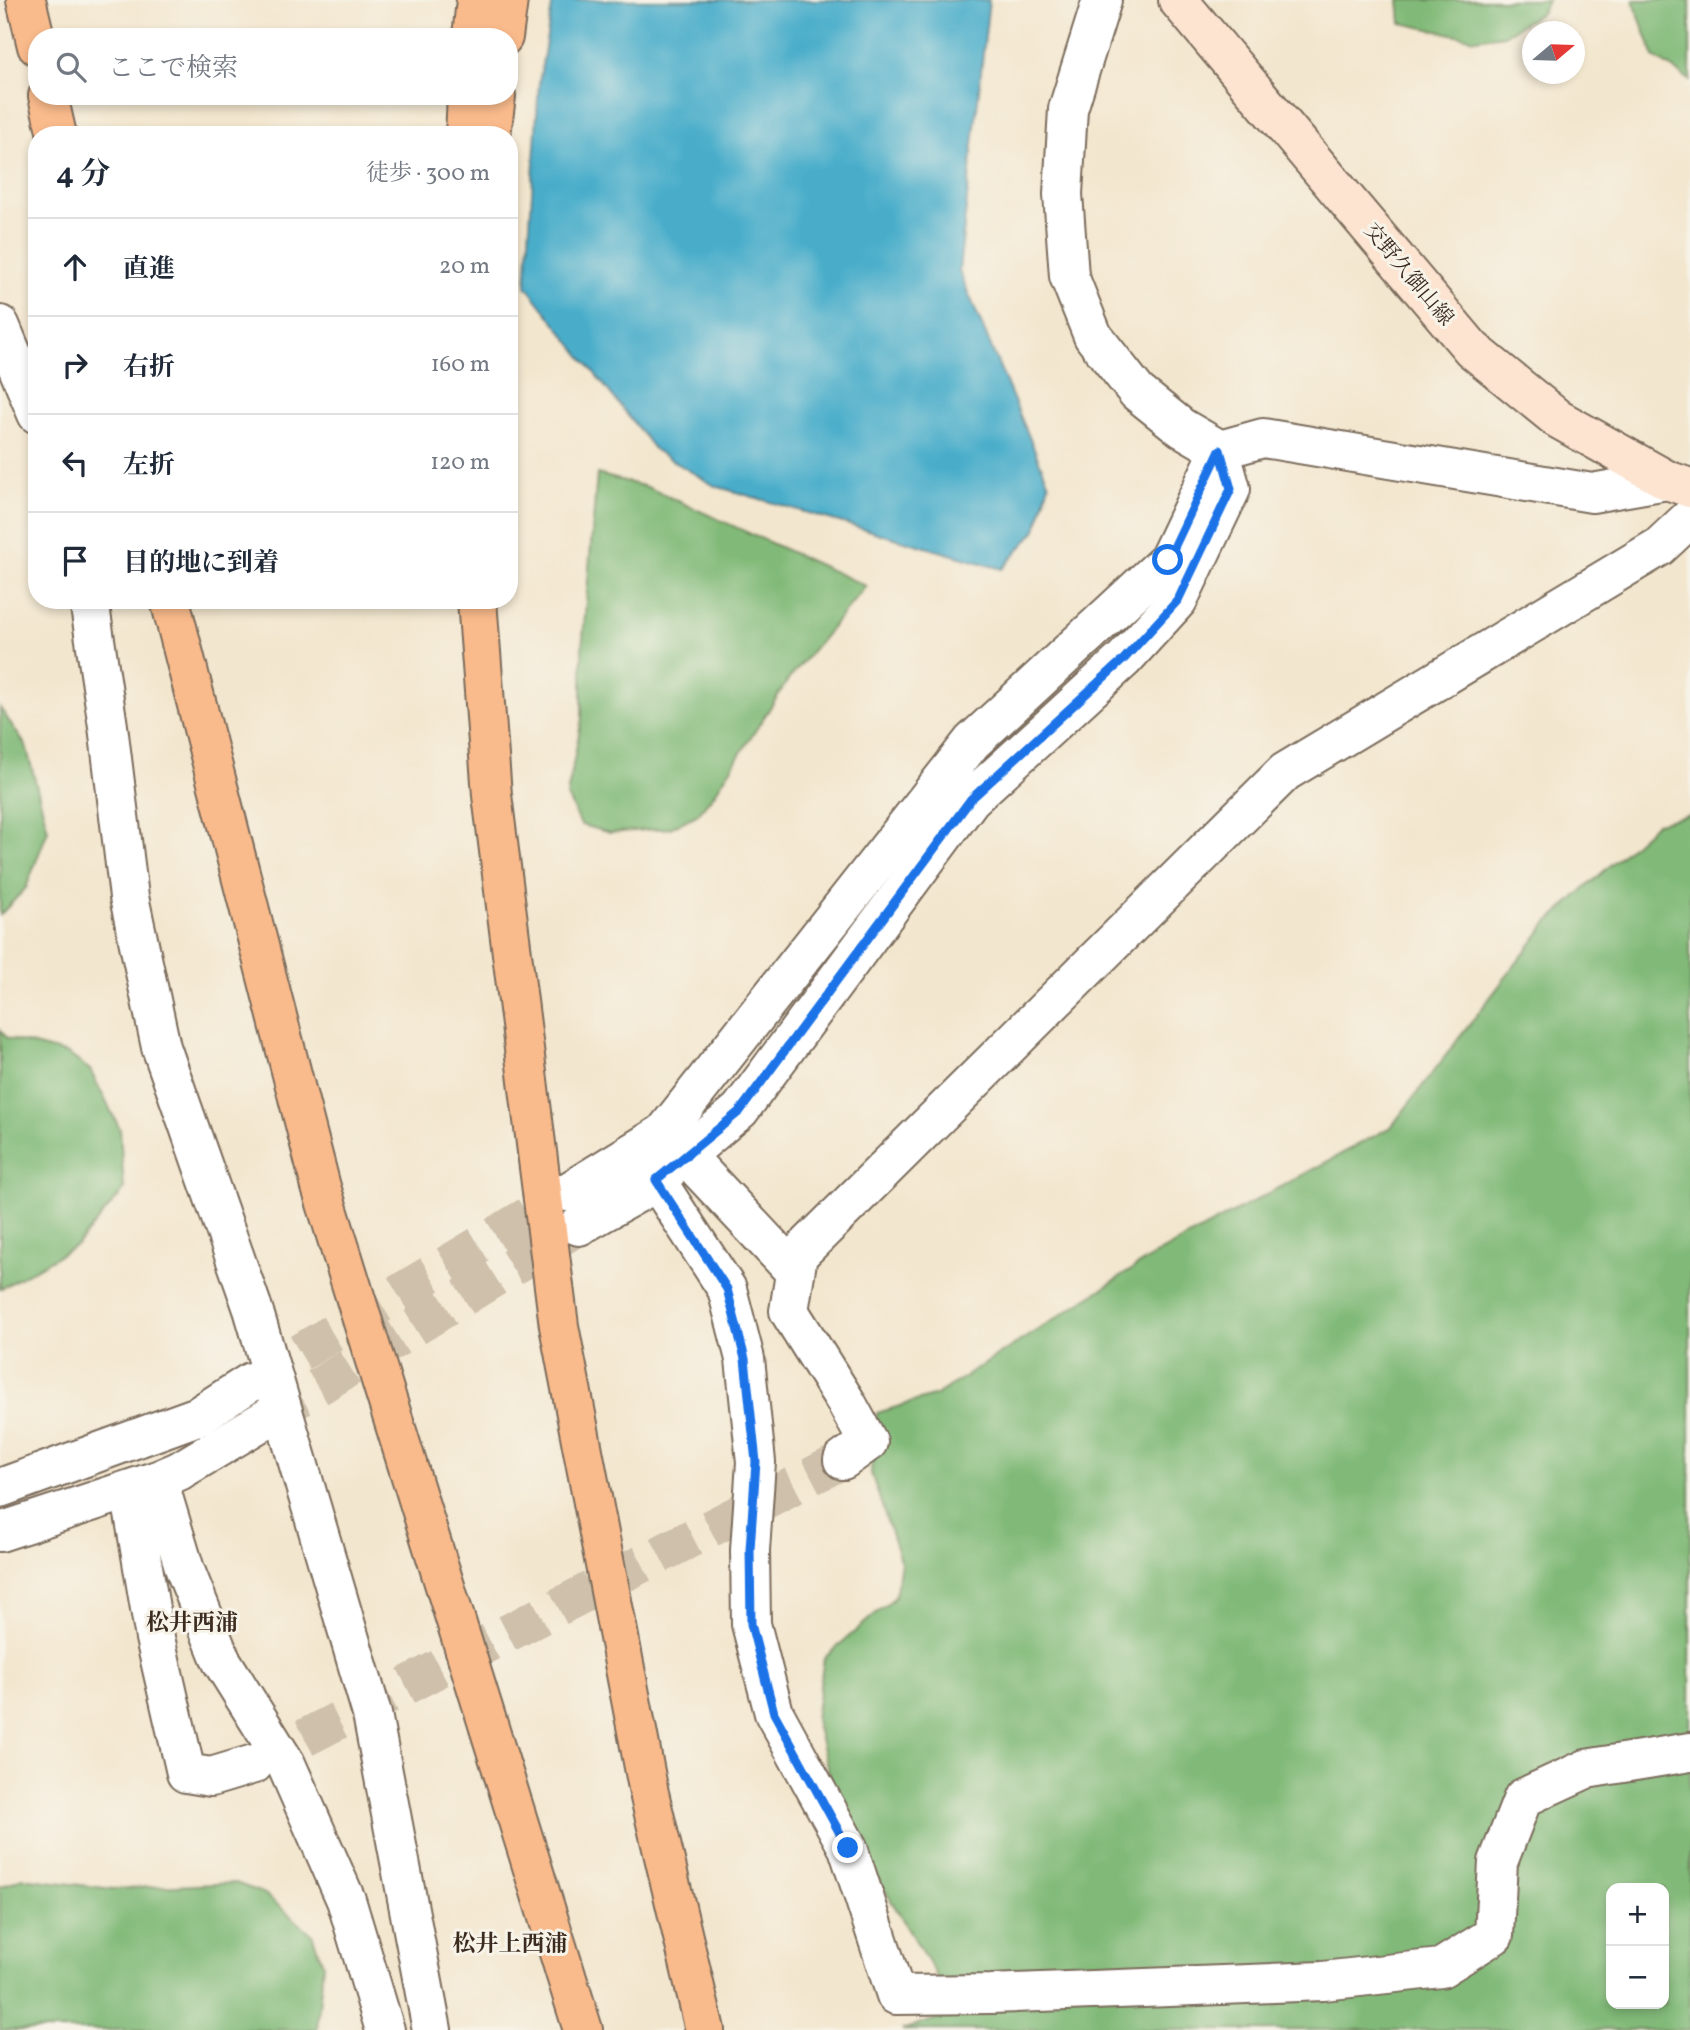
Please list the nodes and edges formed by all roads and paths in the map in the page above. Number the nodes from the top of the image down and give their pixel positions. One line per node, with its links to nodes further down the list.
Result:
1 (26, 0): 7 (highway)
2 (43, 0): 8 (highway)
3 (476, 0): 9 (highway)
4 (508, 0): 10 (highway)
5 (1102, 0): 21 (street)
6 (1178, 0): 22 (main road, 交野久御山線)
7 (33, 28)
8 (48, 28)
9 (473, 28)
10 (504, 28)
11 (50, 105): 15 (highway)
12 (63, 105): 16 (highway)
13 (467, 105): 17 (highway)
14 (495, 105): 18 (highway)
15 (55, 126)
16 (67, 126)
17 (465, 126)
18 (492, 126)
19 (0, 325): 20 (street)
20 (28, 392)
21 (1220, 450): 22 (street); 27 (street); 28 (street)
22 (1678, 484)
23 (1690, 518): 29 (street)
24 (90, 609): 39 (street)
25 (172, 609): 40 (highway)
26 (478, 609): 41 (highway)
27 (686, 1156): 28 (street); 29 (street)
28 (656, 1180): 36 (street)
29 (795, 1272): 32 (street)
30 (251, 1382): 34 (street)
31 (269, 1417): 33 (street)
32 (843, 1460)
33 (144, 1485): 35 (street); 37 (street); 38 (street)
34 (0, 1488)
35 (0, 1532)
36 (1690, 1752)
37 (254, 1764)
38 (385, 2030)
39 (432, 2030)
40 (583, 2030)
41 (705, 2030)

